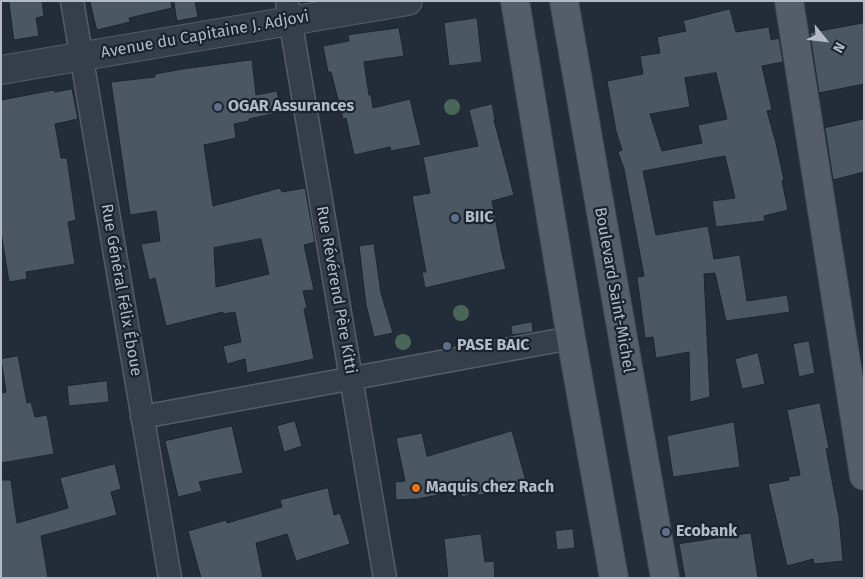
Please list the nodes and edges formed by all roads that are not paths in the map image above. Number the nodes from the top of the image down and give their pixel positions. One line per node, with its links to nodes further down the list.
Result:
1 (72, 1): 7 (street, Rue Général Félix Éboue)
2 (408, 1): 6 (street, Avenue du Capitaine J. Adjovi)
3 (515, 1): 9 (main road)
4 (564, 1): 16 (main road, Boulevard Saint-Michel)
5 (789, 1): 12 (main road)
6 (289, 11): 7 (street, Avenue du Capitaine J. Adjovi); 10 (street, Rue Révérend Père Kitti)
7 (81, 56): 8 (street, Avenue du Capitaine J. Adjovi); 11 (street, Rue Général Félix Éboue)
8 (1, 70)
9 (572, 338): 10 (street); 15 (main road)
10 (351, 378): 11 (street); 14 (street, Rue Révérend Père Kitti)
11 (142, 417): 13 (street, Rue Général Félix Éboue)
12 (864, 476)
13 (170, 578)
14 (385, 578)
15 (614, 578)
16 (665, 578)

